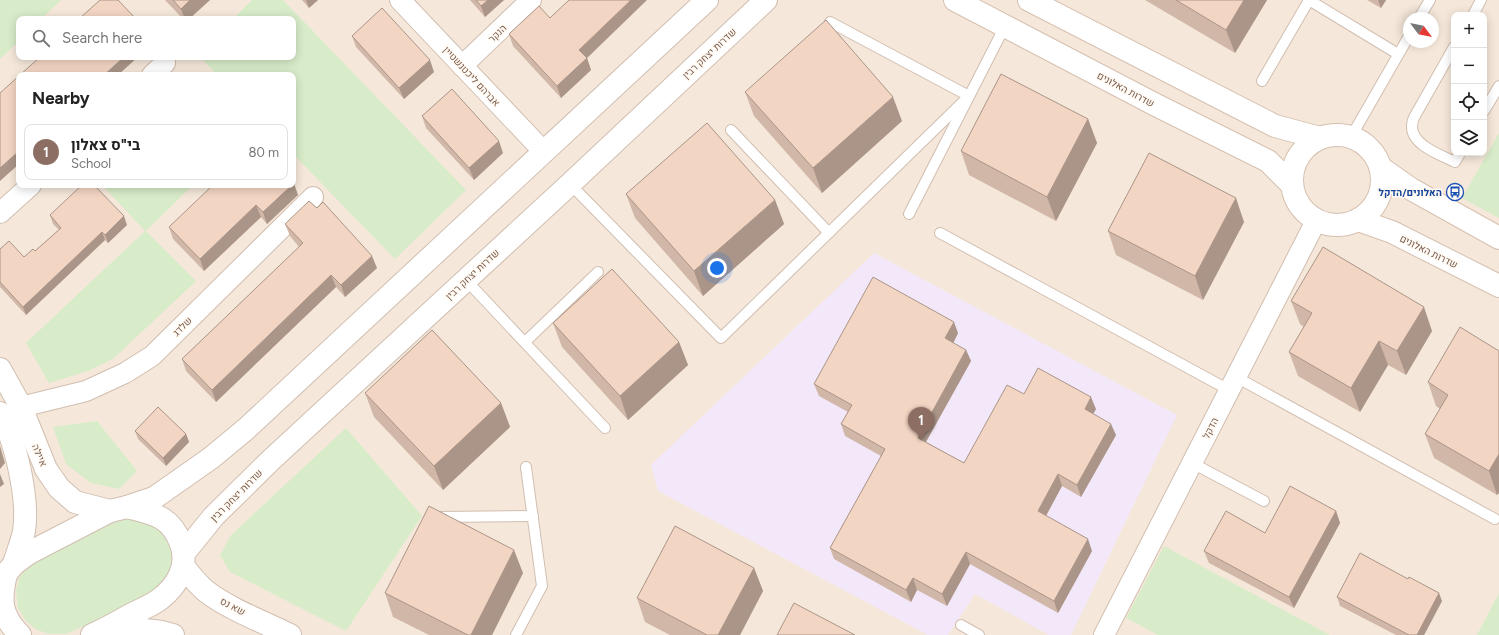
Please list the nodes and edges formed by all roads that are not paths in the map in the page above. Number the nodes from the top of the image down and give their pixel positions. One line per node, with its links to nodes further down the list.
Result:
1 (400, 0): 17 (street, אברהם ליכטנשטיין)
2 (531, 0): 17 (street, הנקר)
3 (707, 0): 25 (street)
4 (766, 0): 28 (street, שדרות יצחק רבין)
5 (955, 0): 13 (street, שדרות האלונים)
6 (1029, 0): 24 (street)
7 (1309, 0): 16 (lane); 18 (lane)
8 (1430, 0): 10 (lane)
9 (1481, 0): 11 (lane)
10 (1423, 12)
11 (1475, 12)
12 (830, 22): 20 (lane)
13 (1005, 26): 20 (lane); 29 (street, שדרות האלונים)
14 (1403, 46): 16 (lane)
15 (1453, 48): 26 (lane)
16 (1398, 54): 23 (lane)
17 (462, 66): 25 (street, אברהם ליכטנשטיין)
18 (1262, 81)
19 (1499, 86): 21 (lane)
20 (969, 96): 33 (lane); 36 (lane)
21 (1487, 106)
22 (731, 130): 36 (lane)
23 (1351, 137): 24 (street); 27 (street)
24 (1320, 138): 29 (street)
25 (544, 152): 51 (street)
26 (1458, 156)
27 (1381, 168): 34 (street); 38 (street)
28 (570, 184): 36 (lane); 40 (street, שדרות יצחק רבין)
29 (1292, 185): 35 (street)
30 (28, 188): 32 (street)
31 (313, 197): 45 (street, שלדג)
32 (0, 213)
33 (909, 214)
34 (1358, 220): 35 (street); 41 (street, שדרות האלונים)
35 (1316, 221): 44 (street, הדקל)
36 (829, 233)
37 (940, 233): 44 (lane)
38 (1499, 238)
39 (598, 272): 42 (lane)
40 (466, 280): 42 (lane); 55 (street, שדרות יצחק רבין)
41 (1499, 286)
42 (524, 342): 47 (lane)
43 (0, 369): 45 (street, איילה)
44 (1232, 384): 48 (street, הדקל); 54 (lane)
45 (21, 407): 51 (street, איילה)
46 (0, 413): 56 (street)
47 (605, 428)
48 (1192, 463): 50 (lane); 66 (street, הדקל)
49 (526, 467): 52 (lane)
50 (1264, 501)
51 (119, 509): 55 (street, איילה); 56 (street)
52 (533, 516): 53 (lane); 64 (lane)
53 (433, 517)
54 (1496, 519)
55 (184, 560): 58 (street, שדרות יצחק רבין); 63 (street, שא נס)
56 (7, 573): 61 (street)
57 (962, 625): 65 (lane)
58 (102, 630): 62 (street)
59 (0, 633): 60 (street)
60 (5, 635)
61 (20, 635)
62 (173, 635)
63 (290, 635)
64 (516, 635)
65 (979, 635)
66 (1104, 635)

